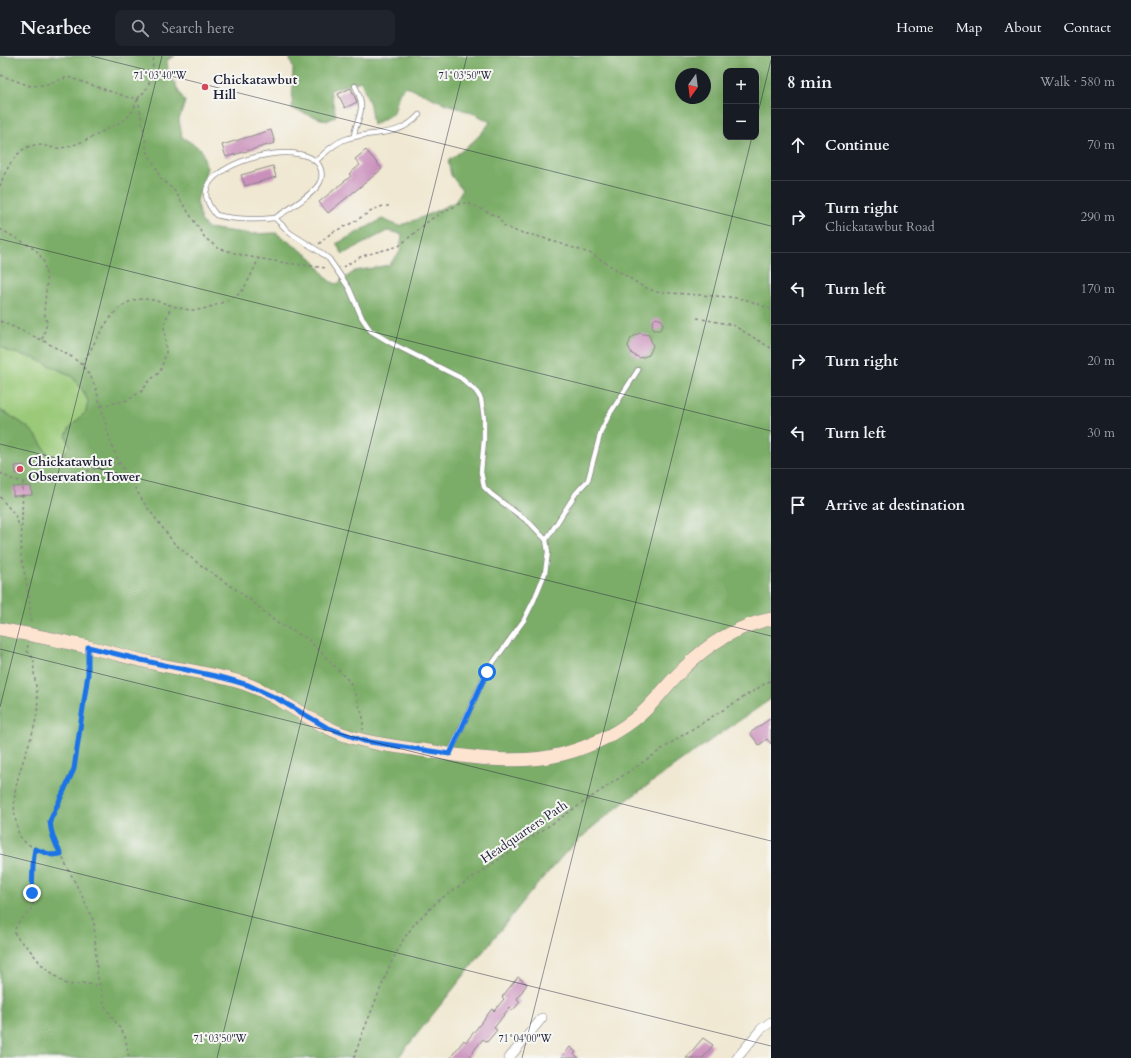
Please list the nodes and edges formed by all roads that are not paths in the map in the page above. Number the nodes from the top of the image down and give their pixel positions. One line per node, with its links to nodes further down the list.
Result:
1 (355, 86): 3 (lane)
2 (419, 115): 3 (lane)
3 (354, 137): 4 (lane)
4 (316, 161): 5 (lane); 5 (lane)
5 (275, 218): 7 (lane)
6 (638, 370): 7 (lane)
7 (546, 540): 10 (lane)
8 (771, 619): 10 (main road)
9 (0, 629): 10 (main road)
10 (450, 754)
11 (542, 1018): 13 (street)
12 (771, 1022): 14 (street)
13 (509, 1058)
14 (737, 1058)

